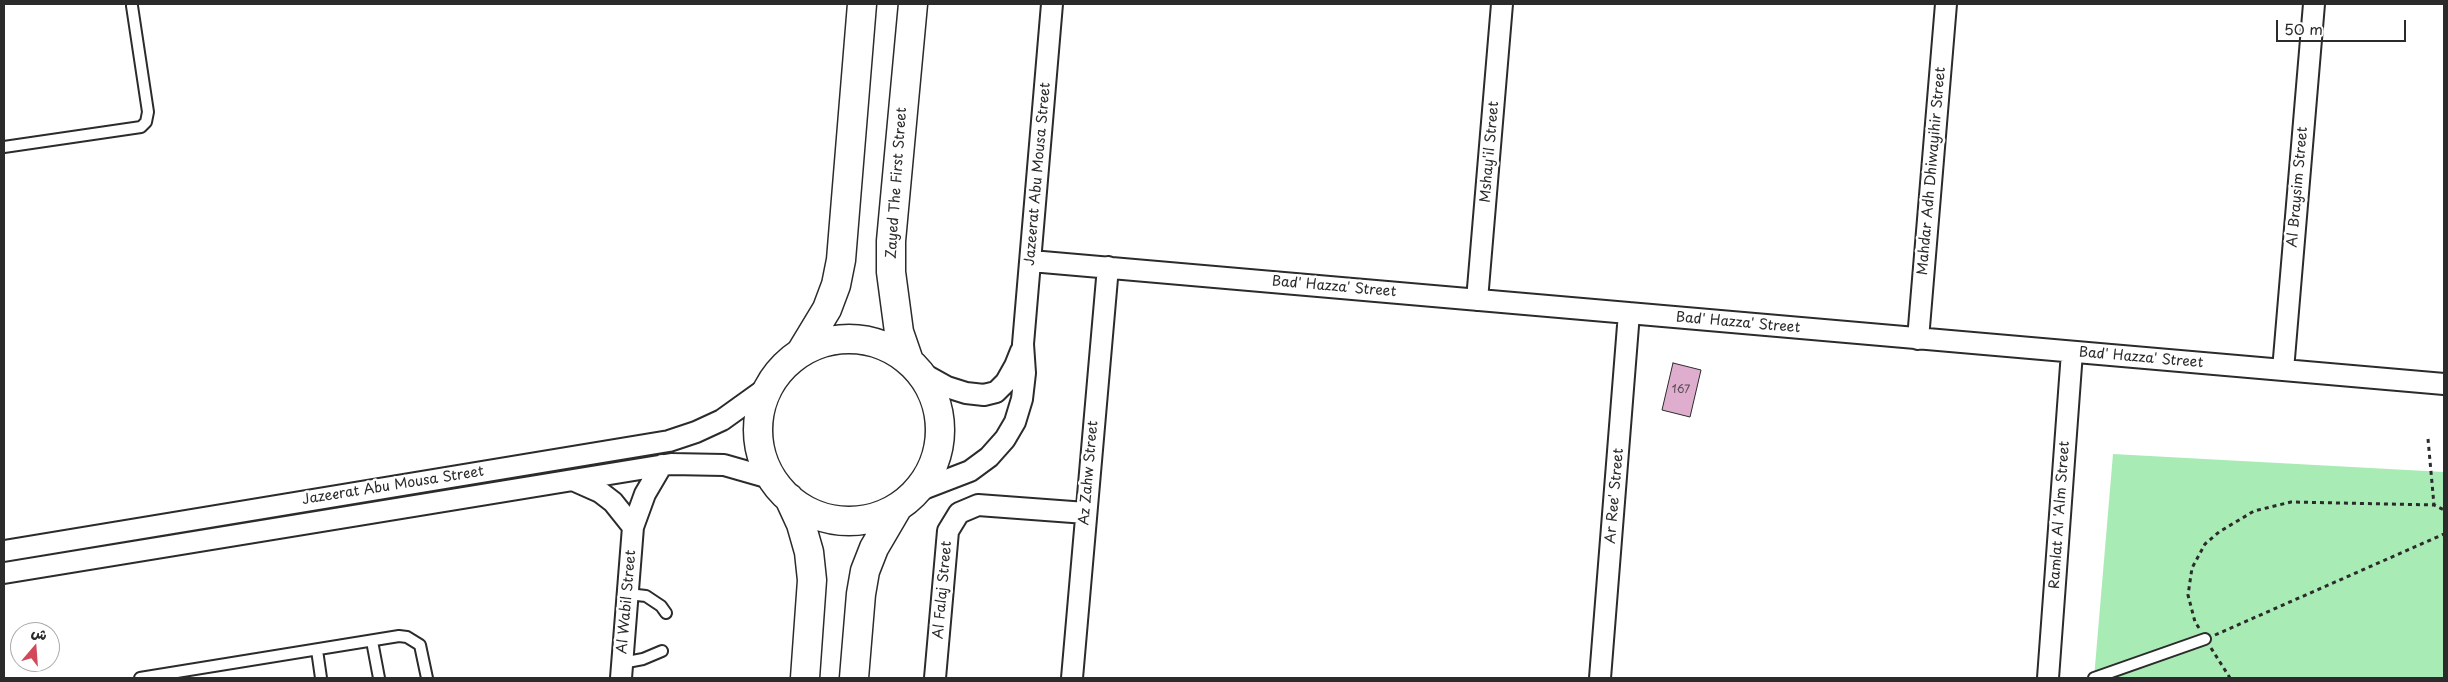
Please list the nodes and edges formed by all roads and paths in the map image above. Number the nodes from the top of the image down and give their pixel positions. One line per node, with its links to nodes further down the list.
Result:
1 (862, 4): 15 (main road)
2 (913, 4): 17 (main road, Zayed The First Street)
3 (1052, 4): 9 (street, Jazeerat Abu Mousa Street)
4 (1502, 4): 11 (street, Mshay'il Street)
5 (1946, 4): 13 (street, Mahdar Adh Dhiwayihir Street)
6 (2314, 4): 18 (street, Al Braysim Street)
7 (132, 6): 8 (lane)
8 (4, 147)
9 (1031, 261): 10 (street, Bad' Hazza' Street); 14 (street, Jazeerat Abu Mousa Street)
10 (1108, 267): 11 (street, Bad' Hazza' Street); 28 (street, Az Zahw Street)
11 (1477, 300): 12 (street, Bad' Hazza' Street)
12 (1629, 313): 13 (street, Bad' Hazza' Street); 49 (street, Ar Ree' Street)
13 (1918, 339): 16 (street, Bad' Hazza' Street)
14 (1023, 344): 17 (street, Jazeerat Abu Mousa Street); 25 (street, Jazeerat Abu Mousa Street)
15 (801, 352): 17 (main road); 20 (main road)
16 (2072, 352): 18 (street, Bad' Hazza' Street); 50 (street, Ramlat Al 'Alm Street)
17 (914, 366): 25 (main road, Zayed The First Street)
18 (2283, 370): 19 (street, Bad' Hazza' Street)
19 (2444, 384)
20 (768, 386): 24 (main road); 31 (street, Jazeerat Abu Mousa Street)
21 (2428, 439): 26 (path)
22 (662, 465): 23 (street, Jazeerat Abu Mousa Street); 24 (street, Jazeerat Abu Mousa Street); 29 (street, Al Wabil Street)
23 (571, 480): 29 (street); 32 (street, Jazeerat Abu Mousa Street)
24 (781, 489): 25 (main road); 45 (main road)
25 (908, 499): 46 (main road)
26 (2434, 505): 27 (path); 35 (path)
27 (2444, 510)
28 (1086, 513): 47 (street, Al Falaj Street); 48 (street, Az Zahw Street)
29 (633, 526): 33 (street, Al Wabil Street)
30 (2444, 534): 35 (path)
31 (4, 551)
32 (4, 574)
33 (628, 594): 34 (lane); 39 (street, Al Wabil Street)
34 (666, 613)
35 (2205, 639): 51 (lane); 52 (path)
36 (372, 641): 37 (lane); 43 (lane); 44 (lane)
37 (317, 650): 40 (lane); 42 (lane)
38 (662, 650): 39 (lane)
39 (621, 671)
40 (186, 675): 41 (lane)
41 (140, 678)
42 (321, 678)
43 (378, 678)
44 (427, 678)
45 (805, 678)
46 (854, 678)
47 (935, 678)
48 (1072, 678)
49 (1600, 678)
50 (2048, 678)
51 (2094, 678)
52 (2230, 678)

